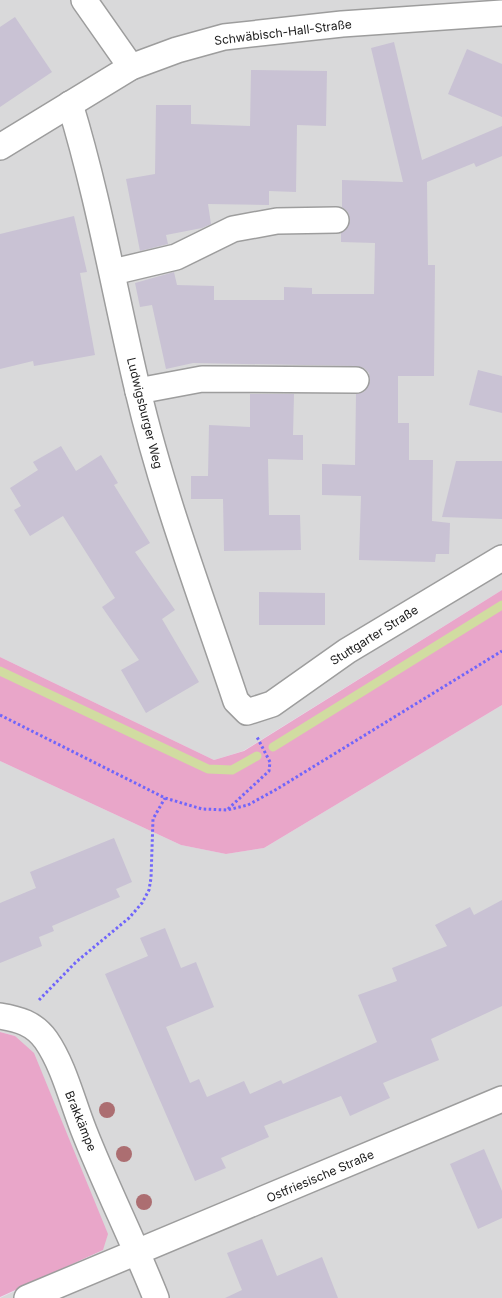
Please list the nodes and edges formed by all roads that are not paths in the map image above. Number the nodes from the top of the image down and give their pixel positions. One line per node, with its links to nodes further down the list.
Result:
1 (84, 0): 3 (street)
2 (502, 13): 3 (street, Schwäbisch-Hall-Straße)
3 (131, 67): 4 (street, Schwäbisch-Hall-Straße)
4 (70, 104): 5 (street, Schwäbisch-Hall-Straße); 7 (street, Ludwigsburger Weg)
5 (0, 147)
6 (336, 220): 7 (street)
7 (113, 272): 9 (street, Ludwigsburger Weg)
8 (356, 380): 9 (street)
9 (138, 391): 11 (street, Ludwigsburger Weg)
10 (502, 558): 11 (street, Stuttgarter Straße)
11 (247, 712)
12 (10, 1018): 14 (street, Brakkämpe)
13 (502, 1099): 14 (street, Ostfriesische Straße)
14 (138, 1252): 15 (street); 16 (street, Brakkämpe)
15 (27, 1298)
16 (156, 1298)

